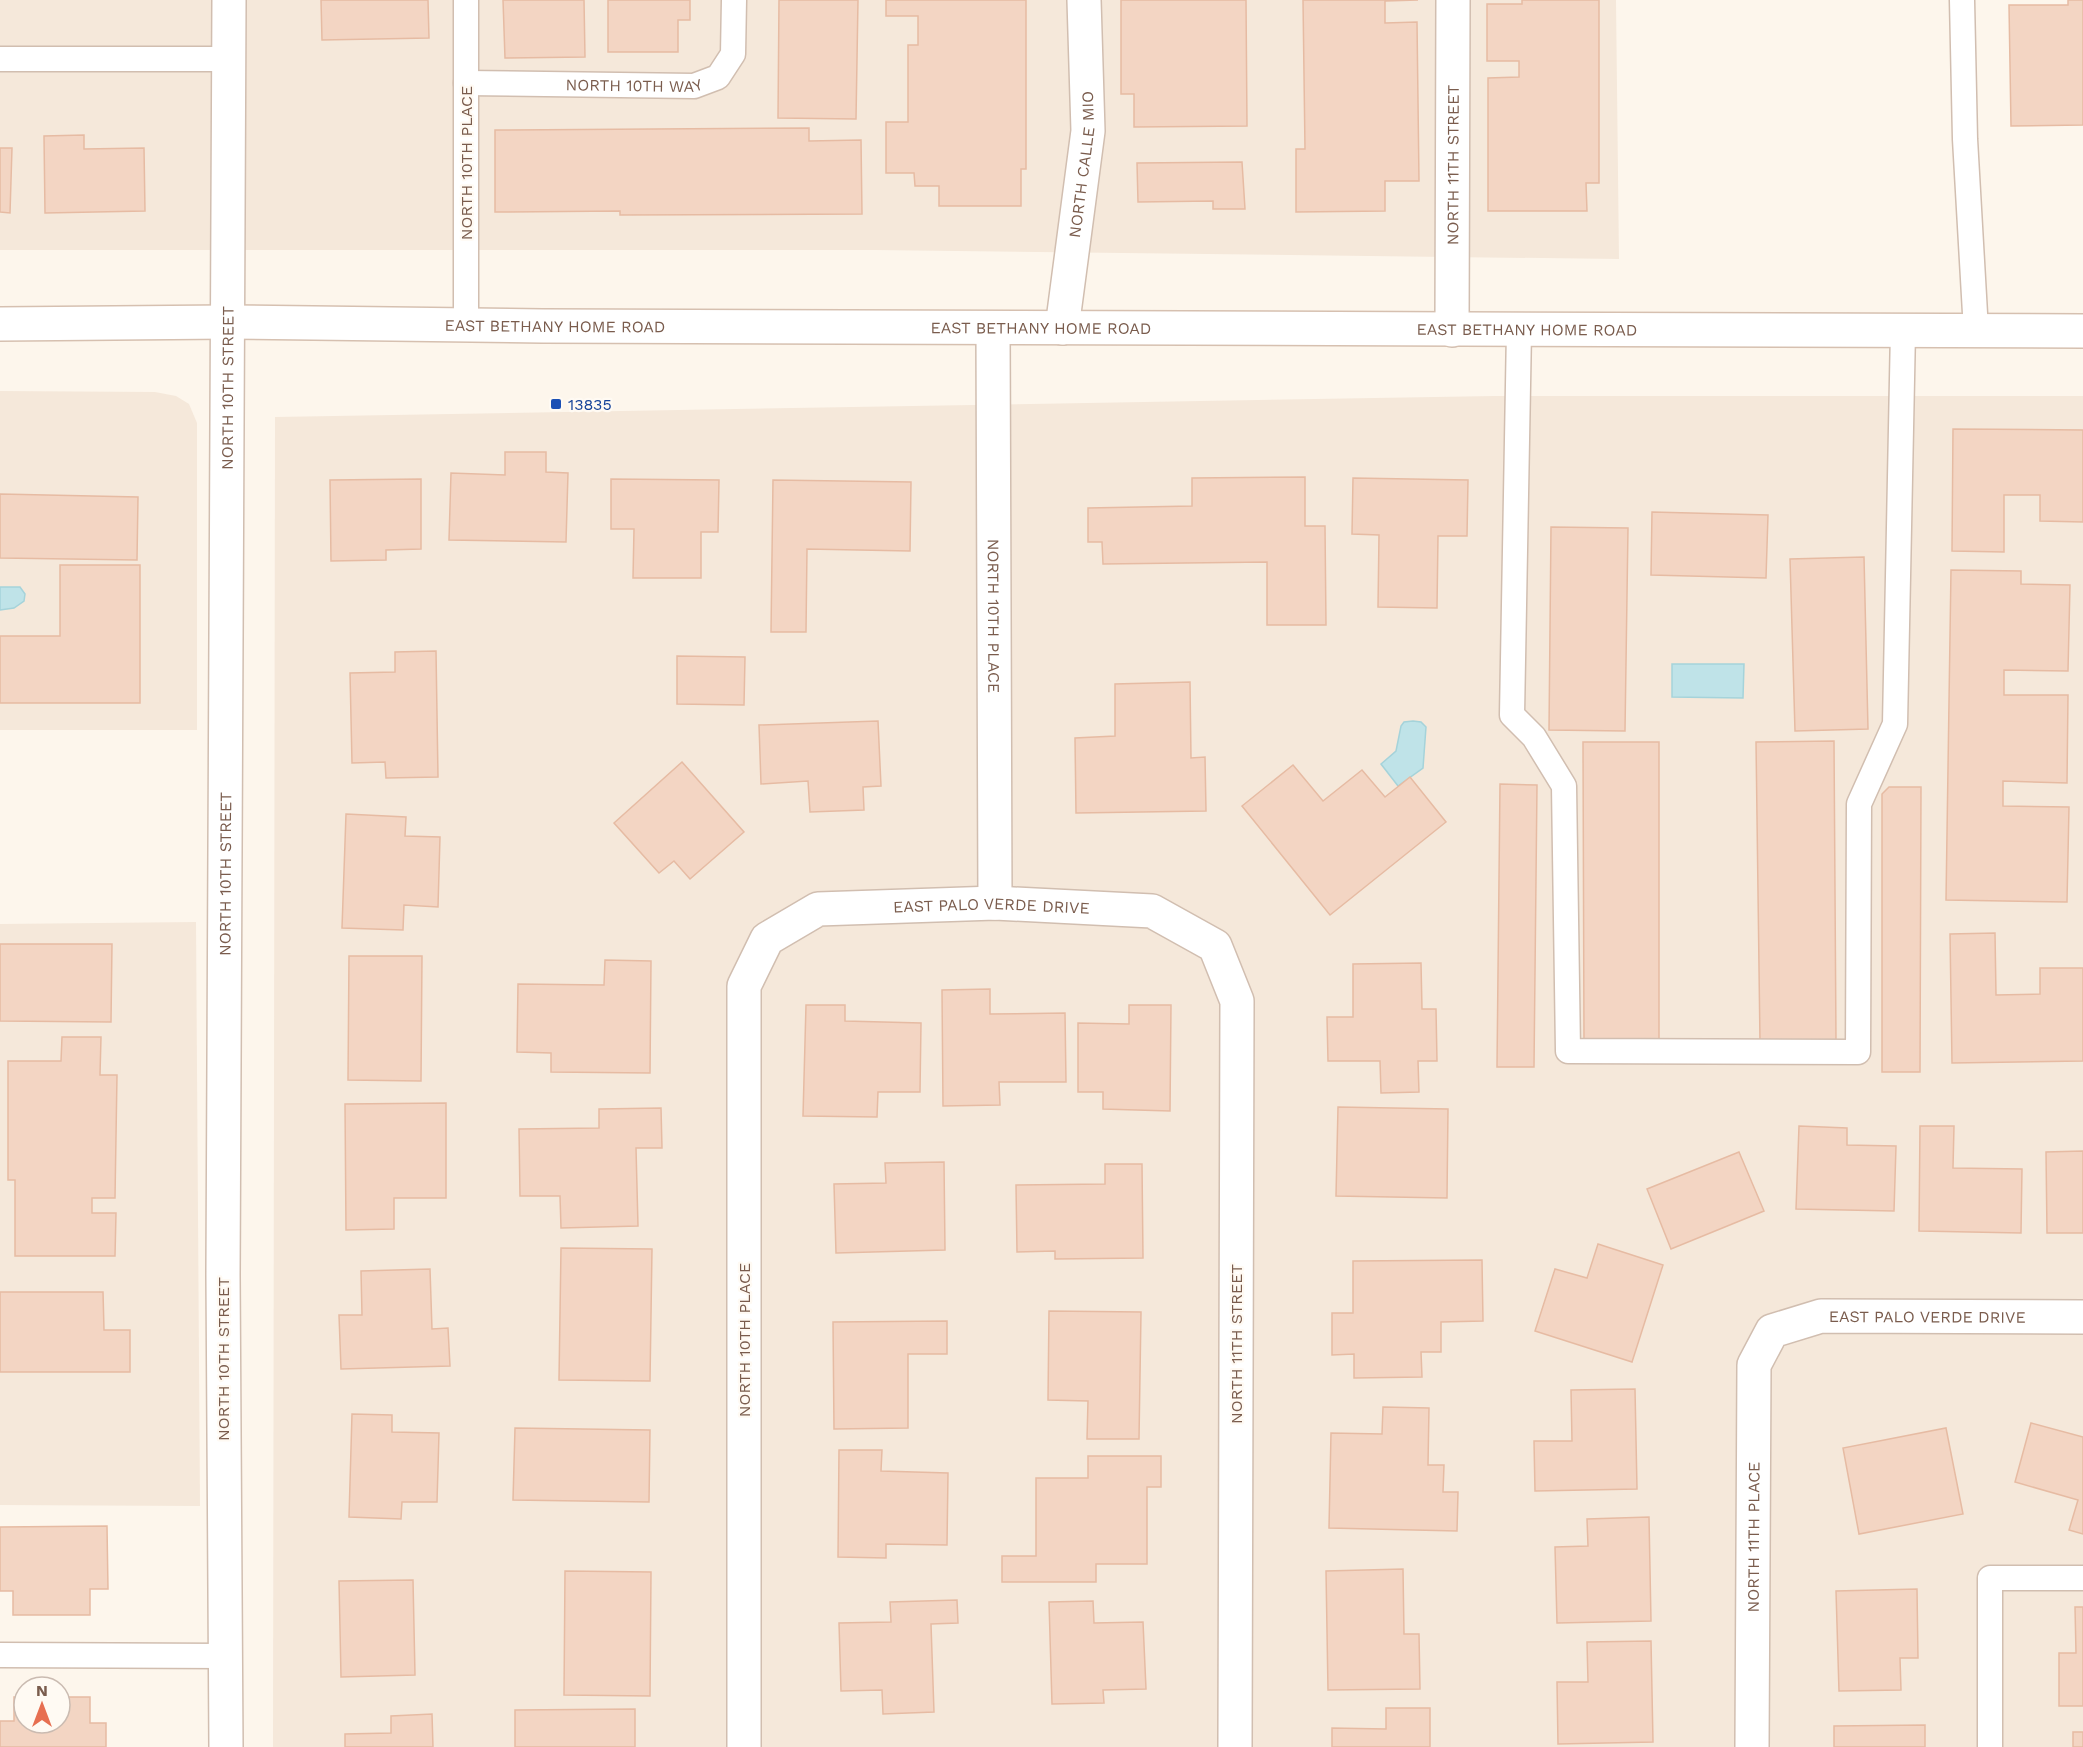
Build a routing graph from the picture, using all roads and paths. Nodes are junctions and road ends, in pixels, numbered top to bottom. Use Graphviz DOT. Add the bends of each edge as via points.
graph roads {
  1 [pos="229,0"];
  2 [pos="466,0"];
  3 [pos="734,0"];
  4 [pos="1084,0"];
  5 [pos="1453,0"];
  6 [pos="1962,0"];
  7 [pos="0,59"];
  8 [pos="229,59"];
  9 [pos="466,83"];
  10 [pos="228,322"];
  11 [pos="0,324"];
  12 [pos="466,326"];
  13 [pos="993,328"];
  14 [pos="1062,328"];
  15 [pos="1452,330"];
  16 [pos="1519,330"];
  17 [pos="1903,330"];
  18 [pos="1976,331"];
  19 [pos="2083,331"];
  20 [pos="995,903"];
  21 [pos="767,939"];
  22 [pos="1215,946"];
  23 [pos="2083,1317"];
  24 [pos="1772,1331"];
  25 [pos="2083,1578"];
  26 [pos="0,1655"];
  27 [pos="225,1656"];
  28 [pos="226,1747"];
  29 [pos="744,1747"];
  30 [pos="1235,1747"];
  31 [pos="1752,1747"];
  32 [pos="1990,1747"];
  1 -- 8 [label="street, NORTH 10TH STREET"];
  2 -- 9 [label="lane, NORTH 10TH PLACE"];
  3 -- 9 [label="lane, NORTH 10TH WAY" via="733,54 718,77 694,86"];
  4 -- 14 [label="street, NORTH CALLE MIO" via="1088,130"];
  5 -- 15 [label="street, NORTH 11TH STREET"];
  6 -- 18 [label="lane"];
  7 -- 8 [label="lane"];
  8 -- 10 [label="street, NORTH 10TH STREET"];
  9 -- 12 [label="lane, NORTH 10TH PLACE"];
  10 -- 11 [label="street, EAST BETHANY HOME ROAD"];
  10 -- 12 [label="street, EAST BETHANY HOME ROAD"];
  10 -- 27 [label="street, NORTH 10TH STREET"];
  12 -- 13 [label="street, EAST BETHANY HOME ROAD"];
  13 -- 14 [label="street, EAST BETHANY HOME ROAD"];
  13 -- 20 [label="street, NORTH 10TH PLACE"];
  14 -- 15 [label="street, EAST BETHANY HOME ROAD"];
  15 -- 16 [label="street, EAST BETHANY HOME ROAD"];
  16 -- 17 [label="street, EAST BETHANY HOME ROAD"];
  16 -- 17 [label="lane" via="1512,715 1534,737 1564,786 1568,1051 1811,1052 1858,1052 1859,804 1895,724"];
  17 -- 18 [label="street, EAST BETHANY HOME ROAD"];
  18 -- 19 [label="street, EAST BETHANY HOME ROAD"];
  20 -- 21 [label="street, EAST PALO VERDE DRIVE" via="818,909"];
  20 -- 22 [label="street, EAST PALO VERDE DRIVE" via="1152,911"];
  21 -- 29 [label="street, NORTH 10TH PLACE" via="744,986"];
  22 -- 30 [label="street, NORTH 11TH STREET" via="1237,1000"];
  23 -- 24 [label="street, EAST PALO VERDE DRIVE" via="1821,1316"];
  24 -- 31 [label="street, NORTH 11TH PLACE" via="1754,1365"];
  25 -- 32 [label="lane" via="1990,1578"];
  26 -- 27 [label="lane"];
  27 -- 28 [label="street, NORTH 10TH STREET"];
}
